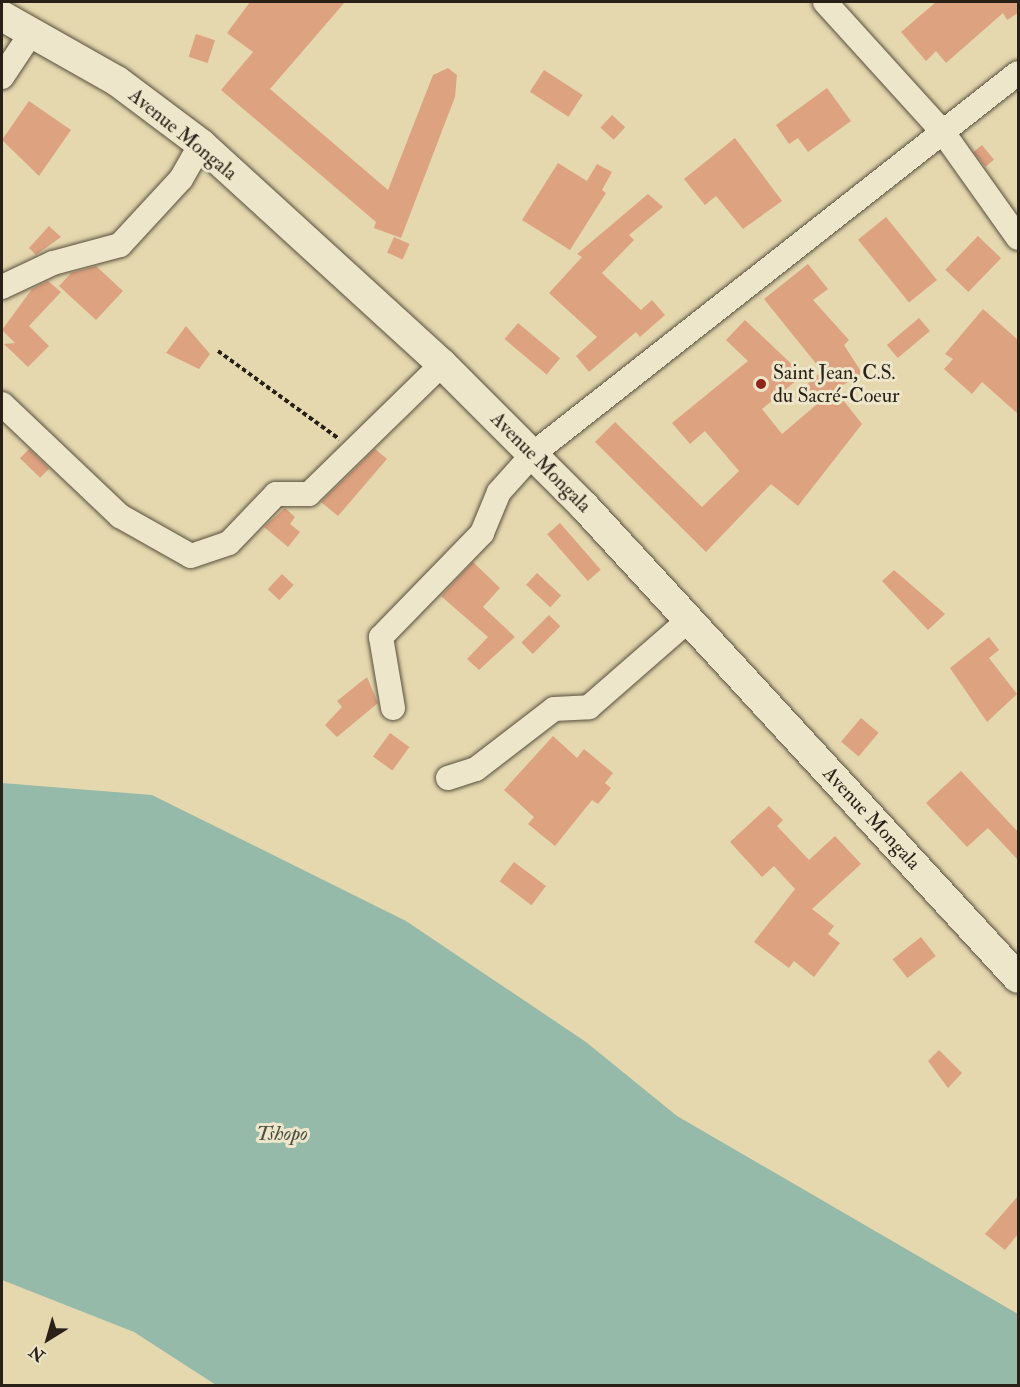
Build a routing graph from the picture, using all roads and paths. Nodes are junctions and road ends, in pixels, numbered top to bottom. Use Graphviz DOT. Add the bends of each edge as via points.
graph roads {
  1 [pos="825,2"];
  2 [pos="2,16"];
  3 [pos="30,35"];
  4 [pos="1018,73"];
  5 [pos="2,77"];
  6 [pos="942,131"];
  7 [pos="201,144"];
  8 [pos="1018,238"];
  9 [pos="2,287"];
  10 [pos="218,351"];
  11 [pos="442,364"];
  12 [pos="2,404"];
  13 [pos="351,448"];
  14 [pos="534,453"];
  15 [pos="690,619"];
  16 [pos="393,708"];
  17 [pos="448,778"];
  18 [pos="1018,978"];
  1 -- 6 [label="street"];
  2 -- 3 [label="street, Avenue Mongala"];
  3 -- 5 [label="street"];
  3 -- 7 [label="street, Avenue Mongala" via="117,81"];
  4 -- 6 [label="street"];
  6 -- 8 [label="street"];
  6 -- 14 [label="street"];
  7 -- 9 [label="street" via="182,180 120,245 52,263"];
  7 -- 11 [label="street, Avenue Mongala"];
  10 -- 13 [label="path"];
  11 -- 13 [label="street"];
  11 -- 14 [label="street, Avenue Mongala"];
  12 -- 13 [label="street" via="120,516 191,556 229,543 276,494 309,494"];
  14 -- 15 [label="street, Avenue Mongala"];
  14 -- 16 [label="street" via="499,492 482,532 381,637"];
  15 -- 17 [label="street" via="589,707 554,710 476,769"];
  15 -- 18 [label="street, Avenue Mongala"];
}
